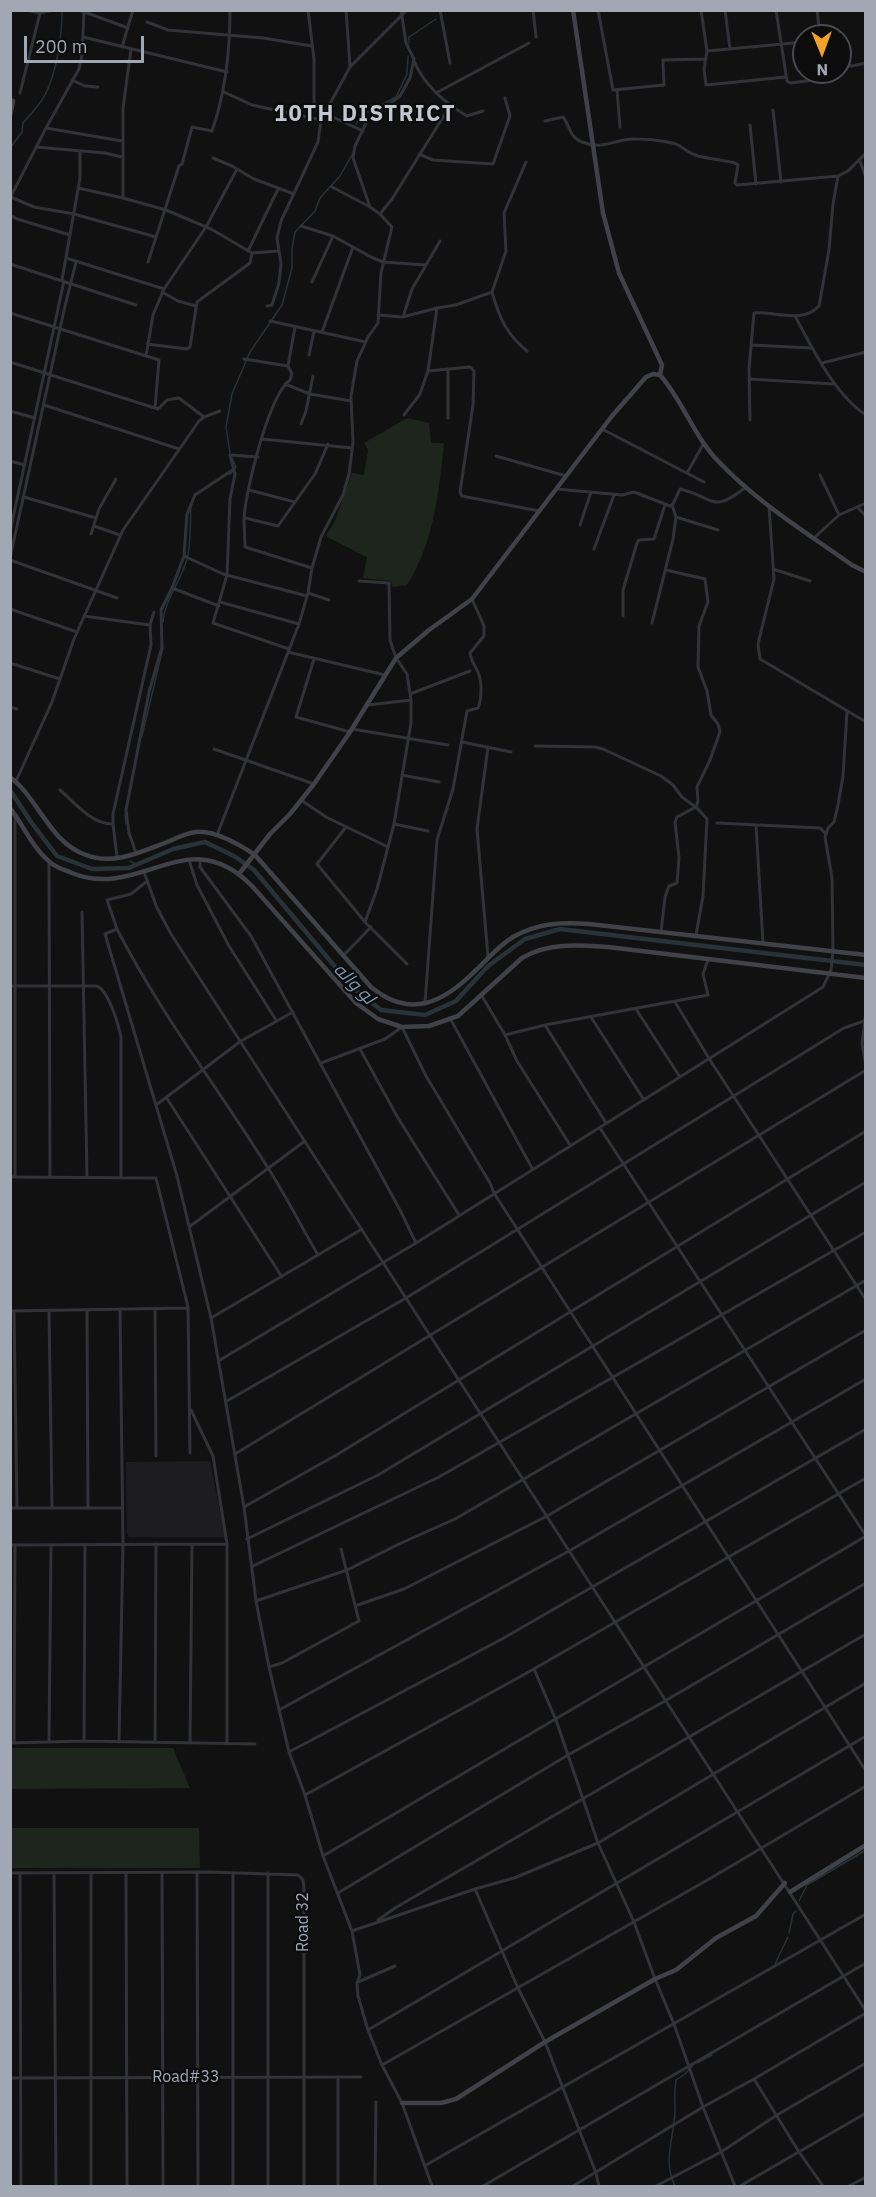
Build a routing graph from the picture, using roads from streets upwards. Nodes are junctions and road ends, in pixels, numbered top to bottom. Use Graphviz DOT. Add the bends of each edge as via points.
graph roads {
  1 [pos="25,10"];
  2 [pos="53,10"];
  3 [pos="133,10"];
  4 [pos="230,10"];
  5 [pos="308,10"];
  6 [pos="346,10"];
  7 [pos="406,10"];
  8 [pos="440,10"];
  9 [pos="533,10"];
  10 [pos="573,10"];
  11 [pos="598,10"];
  12 [pos="701,10"];
  13 [pos="725,10"];
  14 [pos="776,10"];
  15 [pos="82,11"];
  16 [pos="40,13"];
  17 [pos="402,13"];
  18 [pos="147,22"];
  19 [pos="128,28"];
  20 [pos="83,36"];
  21 [pos="230,36"];
  22 [pos="536,37"];
  23 [pos="529,43"];
  24 [pos="792,43"];
  25 [pos="781,44"];
  26 [pos="312,46"];
  27 [pos="122,47"];
  28 [pos="131,49"];
  29 [pos="730,49"];
  30 [pos="707,51"];
  31 [pos="414,59"];
  32 [pos="706,59"];
  33 [pos="450,63"];
  34 [pos="350,67"];
  35 [pos="227,72"];
  36 [pos="786,77"];
  37 [pos="74,81"];
  38 [pos="792,83"];
  39 [pos="98,87"];
  40 [pos="617,90"];
  41 [pos="224,92"];
  42 [pos="21,93"];
  43 [pos="436,93"];
  44 [pos="505,98"];
  45 [pos="10,100"];
  46 [pos="450,106"];
  47 [pos="773,110"];
  48 [pos="483,111"];
  49 [pos="324,113"];
  50 [pos="10,116"];
  51 [pos="321,120"];
  52 [pos="545,121"];
  53 [pos="750,125"];
  54 [pos="620,127"];
  55 [pos="46,128"];
  56 [pos="363,131"];
  57 [pos="122,141"];
  58 [pos="592,145"];
  59 [pos="36,147"];
  60 [pos="80,151"];
  61 [pos="866,153"];
  62 [pos="419,154"];
  63 [pos="122,157"];
  64 [pos="213,158"];
  65 [pos="860,160"];
  66 [pos="526,162"];
  67 [pos="237,169"];
  68 [pos="838,176"];
  69 [pos="866,178"];
  70 [pos="781,182"];
  71 [pos="756,184"];
  72 [pos="332,187"];
  73 [pos="78,188"];
  74 [pos="279,189"];
  75 [pos="294,194"];
  76 [pos="11,197"];
  77 [pos="123,198"];
  78 [pos="370,207"];
  79 [pos="166,210"];
  80 [pos="74,214"];
  81 [pos="380,214"];
  82 [pos="10,215"];
  83 [pos="301,226"];
  84 [pos="206,227"];
  85 [pos="70,235"];
  86 [pos="333,236"];
  87 [pos="157,237"];
  88 [pos="440,242"];
  89 [pos="353,247"];
  90 [pos="279,251"];
  91 [pos="250,252"];
  92 [pos="66,258"];
  93 [pos="76,262"];
  94 [pos="148,262"];
  95 [pos="383,262"];
  96 [pos="10,264"];
  97 [pos="426,265"];
  98 [pos="63,281"];
  99 [pos="312,282"];
  100 [pos="71,283"];
  101 [pos="163,291"];
  102 [pos="492,292"];
  103 [pos="136,305"];
  104 [pos="196,306"];
  105 [pos="267,306"];
  106 [pos="436,308"];
  107 [pos="10,313"];
  108 [pos="378,315"];
  109 [pos="795,316"];
  110 [pos="403,317"];
  111 [pos="270,321"];
  112 [pos="54,327"];
  113 [pos="295,327"];
  114 [pos="60,330"];
  115 [pos="314,331"];
  116 [pos="322,332"];
  117 [pos="366,342"];
  118 [pos="147,344"];
  119 [pos="751,345"];
  120 [pos="811,348"];
  121 [pos="526,351"];
  122 [pos="866,352"];
  123 [pos="309,355"];
  124 [pos="146,356"];
  125 [pos="244,359"];
  126 [pos="10,362"];
  127 [pos="822,363"];
  128 [pos="288,366"];
  129 [pos="448,369"];
  130 [pos="428,371"];
  131 [pos="44,373"];
  132 [pos="50,375"];
  133 [pos="660,375"];
  134 [pos="313,376"];
  135 [pos="749,379"];
  136 [pos="285,384"];
  137 [pos="834,384"];
  138 [pos="310,394"];
  139 [pos="351,401"];
  140 [pos="44,405"];
  141 [pos="155,408"];
  142 [pos="10,411"];
  143 [pos="220,411"];
  144 [pos="404,416"];
  145 [pos="866,416"];
  146 [pos="204,417"];
  147 [pos="35,418"];
  148 [pos="448,418"];
  149 [pos="750,420"];
  150 [pos="302,424"];
  151 [pos="602,429"];
  152 [pos="262,439"];
  153 [pos="704,442"];
  154 [pos="328,444"];
  155 [pos="352,448"];
  156 [pos="180,449"];
  157 [pos="496,456"];
  158 [pos="258,458"];
  159 [pos="10,461"];
  160 [pos="25,465"];
  161 [pos="234,469"];
  162 [pos="687,473"];
  163 [pos="820,475"];
  164 [pos="566,476"];
  165 [pos="116,479"];
  166 [pos="704,482"];
  167 [pos="746,488"];
  168 [pos="557,489"];
  169 [pos="249,490"];
  170 [pos="591,492"];
  171 [pos="615,494"];
  172 [pos="24,497"];
  173 [pos="295,502"];
  174 [pos="866,503"];
  175 [pos="665,505"];
  176 [pos="672,505"];
  177 [pos="10,506"];
  178 [pos="769,506"];
  179 [pos="16,507"];
  180 [pos="858,508"];
  181 [pos="540,511"];
  182 [pos="839,514"];
  183 [pos="676,516"];
  184 [pos="96,518"];
  185 [pos="244,518"];
  186 [pos="865,518"];
  187 [pos="580,525"];
  188 [pos="94,526"];
  189 [pos="718,530"];
  190 [pos="10,532"];
  191 [pos="91,534"];
  192 [pos="120,536"];
  193 [pos="814,538"];
  194 [pos="594,549"];
  195 [pos="184,556"];
  196 [pos="10,559"];
  197 [pos="312,568"];
  198 [pos="666,570"];
  199 [pos="773,570"];
  200 [pos="866,572"];
  201 [pos="226,575"];
  202 [pos="359,581"];
  203 [pos="810,581"];
  204 [pos="172,588"];
  205 [pos="96,590"];
  206 [pos="308,594"];
  207 [pos="117,598"];
  208 [pos="472,599"];
  209 [pos="329,600"];
  210 [pos="219,604"];
  211 [pos="10,609"];
  212 [pos="154,612"];
  213 [pos="84,616"];
  214 [pos="623,616"];
  215 [pos="652,623"];
  216 [pos="299,624"];
  217 [pos="150,625"];
  218 [pos="77,632"];
  219 [pos="288,650"];
  220 [pos="396,658"];
  221 [pos="314,659"];
  222 [pos="10,663"];
  223 [pos="470,671"];
  224 [pos="385,675"];
  225 [pos="60,679"];
  226 [pos="410,694"];
  227 [pos="411,700"];
  228 [pos="366,705"];
  229 [pos="10,707"];
  230 [pos="17,709"];
  231 [pos="847,712"];
  232 [pos="866,722"];
  233 [pos="351,730"];
  234 [pos="408,738"];
  235 [pos="462,741"];
  236 [pos="448,745"];
  237 [pos="488,747"];
  238 [pos="535,747"];
  239 [pos="214,749"];
  240 [pos="511,752"];
  241 [pos="246,760"];
  242 [pos="402,775"];
  243 [pos="10,777"];
  244 [pos="16,781"];
  245 [pos="439,782"];
  246 [pos="314,784"];
  247 [pos="60,790"];
  248 [pos="301,800"];
  249 [pos="696,807"];
  250 [pos="10,808"];
  251 [pos="15,815"];
  252 [pos="717,823"];
  253 [pos="112,824"];
  254 [pos="394,824"];
  255 [pos="756,825"];
  256 [pos="346,827"];
  257 [pos="428,831"];
  258 [pos="826,834"];
  259 [pos="216,836"];
  260 [pos="388,847"];
  261 [pos="136,854"];
  262 [pos="253,857"];
  263 [pos="189,858"];
  264 [pos="118,859"];
  265 [pos="200,859"];
  266 [pos="49,862"];
  267 [pos="144,872"];
  268 [pos="240,873"];
  269 [pos="146,882"];
  270 [pos="82,912"];
  271 [pos="365,922"];
  272 [pos="371,927"];
  273 [pos="117,929"];
  274 [pos="661,932"];
  275 [pos="696,936"];
  276 [pos="764,943"];
  277 [pos="833,954"];
  278 [pos="866,955"];
  279 [pos="343,956"];
  280 [pos="488,957"];
  281 [pos="708,958"];
  282 [pos="407,964"];
  283 [pos="831,972"];
  284 [pos="866,978"];
  285 [pos="13,986"];
  286 [pos="49,986"];
  287 [pos="84,986"];
  288 [pos="482,996"];
  289 [pos="675,1002"];
  290 [pos="424,1004"];
  291 [pos="636,1009"];
  292 [pos="866,1011"];
  293 [pos="293,1012"];
  294 [pos="591,1017"];
  295 [pos="276,1020"];
  296 [pos="451,1020"];
  297 [pos="864,1021"];
  298 [pos="545,1025"];
  299 [pos="402,1028"];
  300 [pos="505,1035"];
  301 [pos="241,1041"];
  302 [pos="360,1049"];
  303 [pos="710,1060"];
  304 [pos="321,1062"];
  305 [pos="866,1068"];
  306 [pos="203,1071"];
  307 [pos="680,1077"];
  308 [pos="733,1095"];
  309 [pos="166,1097"];
  310 [pos="644,1100"];
  311 [pos="156,1106"];
  312 [pos="607,1123"];
  313 [pos="600,1128"];
  314 [pos="866,1131"];
  315 [pos="758,1135"];
  316 [pos="305,1141"];
  317 [pos="570,1145"];
  318 [pos="624,1163"];
  319 [pos="269,1169"];
  320 [pos="532,1169"];
  321 [pos="13,1177"];
  322 [pos="50,1177"];
  323 [pos="87,1177"];
  324 [pos="121,1177"];
  325 [pos="787,1179"];
  326 [pos="866,1182"];
  327 [pos="494,1193"];
  328 [pos="231,1197"];
  329 [pos="650,1202"];
  330 [pos="459,1215"];
  331 [pos="811,1215"];
  332 [pos="189,1227"];
  333 [pos="362,1229"];
  334 [pos="516,1230"];
  335 [pos="866,1232"];
  336 [pos="416,1243"];
  337 [pos="678,1246"];
  338 [pos="834,1250"];
  339 [pos="318,1255"];
  340 [pos="383,1263"];
  341 [pos="541,1268"];
  342 [pos="282,1276"];
  343 [pos="866,1280"];
  344 [pos="701,1282"];
  345 [pos="856,1286"];
  346 [pos="406,1298"];
  347 [pos="866,1300"];
  348 [pos="188,1308"];
  349 [pos="120,1310"];
  350 [pos="155,1310"];
  351 [pos="12,1311"];
  352 [pos="49,1311"];
  353 [pos="87,1311"];
  354 [pos="569,1313"];
  355 [pos="722,1315"];
  356 [pos="211,1318"];
  357 [pos="866,1330"];
  358 [pos="431,1336"];
  359 [pos="591,1347"];
  360 [pos="745,1351"];
  361 [pos="219,1360"];
  362 [pos="611,1378"];
  363 [pos="866,1379"];
  364 [pos="459,1380"];
  365 [pos="768,1387"];
  366 [pos="226,1402"];
  367 [pos="190,1408"];
  368 [pos="481,1413"];
  369 [pos="635,1415"];
  370 [pos="792,1422"];
  371 [pos="866,1429"];
  372 [pos="500,1443"];
  373 [pos="658,1452"];
  374 [pos="190,1453"];
  375 [pos="235,1454"];
  376 [pos="156,1456"];
  377 [pos="815,1459"];
  378 [pos="866,1478"];
  379 [pos="523,1480"];
  380 [pos="681,1486"];
  381 [pos="838,1494"];
  382 [pos="244,1507"];
  383 [pos="10,1508"];
  384 [pos="17,1508"];
  385 [pos="52,1508"];
  386 [pos="88,1508"];
  387 [pos="122,1508"];
  388 [pos="547,1516"];
  389 [pos="705,1522"];
  390 [pos="247,1539"];
  391 [pos="85,1544"];
  392 [pos="123,1544"];
  393 [pos="156,1544"];
  394 [pos="192,1544"];
  395 [pos="227,1544"];
  396 [pos="13,1545"];
  397 [pos="51,1545"];
  398 [pos="341,1549"];
  399 [pos="569,1551"];
  400 [pos="728,1558"];
  401 [pos="252,1566"];
  402 [pos="347,1570"];
  403 [pos="866,1583"];
  404 [pos="591,1586"];
  405 [pos="256,1601"];
  406 [pos="756,1602"];
  407 [pos="355,1606"];
  408 [pos="615,1623"];
  409 [pos="866,1634"];
  410 [pos="777,1635"];
  411 [pos="269,1667"];
  412 [pos="644,1667"];
  413 [pos="534,1669"];
  414 [pos="801,1672"];
  415 [pos="866,1683"];
  416 [pos="665,1701"];
  417 [pos="825,1708"];
  418 [pos="278,1711"];
  419 [pos="556,1720"];
  420 [pos="866,1736"];
  421 [pos="689,1738"];
  422 [pos="84,1741"];
  423 [pos="49,1742"];
  424 [pos="119,1742"];
  425 [pos="155,1742"];
  426 [pos="12,1743"];
  427 [pos="190,1743"];
  428 [pos="227,1743"];
  429 [pos="255,1744"];
  430 [pos="849,1745"];
  431 [pos="289,1752"];
  432 [pos="568,1755"];
  433 [pos="866,1771"];
  434 [pos="713,1775"];
  435 [pos="866,1786"];
  436 [pos="306,1794"];
  437 [pos="584,1800"];
  438 [pos="737,1811"];
  439 [pos="598,1843"];
  440 [pos="866,1845"];
  441 [pos="760,1848"];
  442 [pos="323,1856"];
  443 [pos="10,1873"];
  444 [pos="20,1873"];
  445 [pos="54,1873"];
  446 [pos="91,1873"];
  447 [pos="126,1873"];
  448 [pos="162,1873"];
  449 [pos="197,1873"];
  450 [pos="233,1873"];
  451 [pos="268,1873"];
  452 [pos="615,1883"];
  453 [pos="784,1883"];
  454 [pos="475,1889"];
  455 [pos="790,1892"];
  456 [pos="338,1893"];
  457 [pos="866,1914"];
  458 [pos="375,1922"];
  459 [pos="634,1923"];
  460 [pos="352,1931"];
  461 [pos="820,1941"];
  462 [pos="501,1950"];
  463 [pos="866,1964"];
  464 [pos="395,1965"];
  465 [pos="843,1977"];
  466 [pos="655,1979"];
  467 [pos="357,1983"];
  468 [pos="518,1988"];
  469 [pos="866,2012"];
  470 [pos="674,2024"];
  471 [pos="368,2030"];
  472 [pos="545,2042"];
  473 [pos="866,2063"];
  474 [pos="382,2065"];
  475 [pos="688,2067"];
  476 [pos="91,2077"];
  477 [pos="127,2077"];
  478 [pos="163,2077"];
  479 [pos="197,2077"];
  480 [pos="233,2077"];
  481 [pos="268,2077"];
  482 [pos="304,2077"];
  483 [pos="338,2077"];
  484 [pos="361,2077"];
  485 [pos="10,2078"];
  486 [pos="21,2078"];
  487 [pos="56,2078"];
  488 [pos="754,2079"];
  489 [pos="562,2087"];
  490 [pos="376,2102"];
  491 [pos="402,2103"];
  492 [pos="703,2107"];
  493 [pos="866,2113"];
  494 [pos="777,2115"];
  495 [pos="579,2131"];
  496 [pos="721,2152"];
  497 [pos="799,2152"];
  498 [pos="426,2165"];
  499 [pos="596,2173"];
  500 [pos="866,2177"];
  501 [pos="21,2187"];
  502 [pos="56,2187"];
  503 [pos="92,2187"];
  504 [pos="127,2187"];
  505 [pos="163,2187"];
  506 [pos="198,2187"];
  507 [pos="233,2187"];
  508 [pos="268,2187"];
  509 [pos="304,2187"];
  510 [pos="338,2187"];
  511 [pos="375,2187"];
  512 [pos="432,2187"];
  513 [pos="483,2187"];
  514 [pos="573,2187"];
  515 [pos="599,2187"];
  516 [pos="656,2187"];
  517 [pos="735,2187"];
  518 [pos="740,2187"];
  519 [pos="823,2187"];
  520 [pos="849,2187"];
  1 -- 16 [label="street"];
  2 -- 16 [label="street"];
  3 -- 19 [label="street"];
  4 -- 21 [label="street"];
  5 -- 26 [label="street"];
  6 -- 34 [label="street"];
  7 -- 17 [label="street"];
  8 -- 33 [label="street"];
  9 -- 22 [label="street"];
  10 -- 58 [label="street"];
  11 -- 40 [label="street" via="612,88"];
  12 -- 30 [label="street"];
  13 -- 29 [label="street"];
  14 -- 25 [label="street"];
  15 -- 19 [label="street"];
  15 -- 20 [label="street"];
  16 -- 42 [label="street"];
  17 -- 31 [label="street" via="406,43"];
  17 -- 34 [label="street"];
  18 -- 21 [label="street" via="168,30"];
  19 -- 27 [label="street"];
  20 -- 27 [label="street"];
  20 -- 37 [label="street"];
  21 -- 26 [label="street"];
  21 -- 35 [label="street"];
  23 -- 43 [label="street"];
  24 -- 25 [label="street"];
  25 -- 29 [label="street"];
  25 -- 36 [label="street"];
  26 -- 51 [label="street" via="314,102"];
  27 -- 28 [label="street"];
  28 -- 35 [label="street"];
  28 -- 57 [label="street"];
  29 -- 30 [label="street"];
  30 -- 32 [label="street"];
  31 -- 43 [label="street" via="418,71"];
  31 -- 56 [label="street" via="400,96 368,119"];
  32 -- 36 [label="street" via="708,86"];
  32 -- 40 [label="street" via="663,60 664,85"];
  34 -- 49 [label="street"];
  35 -- 41 [label="street"];
  36 -- 38 [label="street"];
  37 -- 39 [label="street"];
  37 -- 55 [label="street"];
  40 -- 54 [label="street"];
  41 -- 51 [label="street" via="252,105"];
  41 -- 79 [label="street" via="212,131 192,127"];
  43 -- 46 [label="street"];
  44 -- 62 [label="street" via="510,116 493,164 433,160"];
  45 -- 50 [label="street"];
  46 -- 48 [label="street" via="467,116"];
  46 -- 62 [label="street"];
  47 -- 70 [label="street"];
  49 -- 51 [label="street"];
  49 -- 56 [label="street"];
  51 -- 75 [label="street" via="318,142"];
  52 -- 58 [label="street" via="563,117 576,140"];
  53 -- 71 [label="street"];
  55 -- 57 [label="street"];
  55 -- 59 [label="street"];
  56 -- 78 [label="street" via="353,158"];
  57 -- 63 [label="street"];
  58 -- 71 [label="street" via="634,138 677,144 686,152 737,163 735,184"];
  58 -- 133 [label="street" via="603,213 619,273 662,365"];
  59 -- 60 [label="street"];
  59 -- 76 [label="street"];
  60 -- 63 [label="street"];
  60 -- 73 [label="street"];
  61 -- 65 [label="street"];
  62 -- 81 [label="street"];
  63 -- 77 [label="street"];
  64 -- 67 [label="street"];
  65 -- 68 [label="street"];
  65 -- 69 [label="street"];
  66 -- 102 [label="street" via="504,213 506,251"];
  67 -- 74 [label="street"];
  67 -- 84 [label="street"];
  68 -- 70 [label="street"];
  68 -- 109 [label="street" via="819,306"];
  70 -- 71 [label="street"];
  72 -- 78 [label="street"];
  73 -- 77 [label="street"];
  73 -- 80 [label="street"];
  74 -- 75 [label="street"];
  74 -- 91 [label="street"];
  75 -- 90 [label="street" via="281,221"];
  76 -- 80 [label="street" via="34,207"];
  77 -- 79 [label="street"];
  78 -- 81 [label="street"];
  79 -- 84 [label="street"];
  79 -- 87 [label="street"];
  80 -- 85 [label="street"];
  80 -- 87 [label="street"];
  81 -- 95 [label="street" via="392,227"];
  82 -- 85 [label="street"];
  83 -- 86 [label="street"];
  84 -- 91 [label="street"];
  84 -- 101 [label="street"];
  85 -- 92 [label="street"];
  86 -- 89 [label="street"];
  86 -- 99 [label="street"];
  87 -- 94 [label="street"];
  88 -- 97 [label="street"];
  89 -- 95 [label="street"];
  89 -- 116 [label="street"];
  90 -- 91 [label="street"];
  90 -- 105 [label="street" via="279,283 272,305"];
  91 -- 104 [label="street" via="250,263"];
  92 -- 93 [label="street"];
  92 -- 98 [label="street"];
  93 -- 100 [label="street"];
  93 -- 101 [label="street"];
  95 -- 97 [label="street"];
  95 -- 108 [label="street"];
  96 -- 98 [label="street"];
  97 -- 110 [label="street" via="412,289"];
  98 -- 100 [label="street"];
  98 -- 112 [label="street"];
  100 -- 103 [label="street"];
  100 -- 114 [label="street"];
  101 -- 104 [label="street"];
  101 -- 118 [label="street"];
  102 -- 106 [label="street"];
  102 -- 121 [label="street" via="498,315"];
  104 -- 118 [label="street" via="190,347"];
  106 -- 110 [label="street"];
  106 -- 130 [label="street"];
  107 -- 112 [label="street"];
  108 -- 110 [label="street"];
  108 -- 117 [label="street" via="378,323"];
  109 -- 119 [label="street" via="754,313"];
  109 -- 120 [label="street"];
  111 -- 113 [label="street"];
  112 -- 114 [label="street"];
  112 -- 131 [label="street"];
  113 -- 115 [label="street"];
  113 -- 128 [label="street"];
  114 -- 124 [label="street"];
  114 -- 132 [label="street"];
  115 -- 116 [label="street"];
  115 -- 123 [label="street"];
  116 -- 117 [label="street"];
  117 -- 139 [label="street" via="357,361"];
  118 -- 124 [label="street"];
  119 -- 120 [label="street"];
  119 -- 135 [label="street"];
  120 -- 127 [label="street"];
  122 -- 127 [label="street"];
  124 -- 141 [label="street" via="159,360"];
  125 -- 128 [label="street"];
  126 -- 131 [label="street"];
  127 -- 137 [label="street"];
  128 -- 136 [label="street" via="292,374"];
  129 -- 130 [label="street"];
  129 -- 148 [label="street"];
  129 -- 181 [label="street" via="474,370 462,496"];
  130 -- 144 [label="street" via="420,394"];
  131 -- 132 [label="street"];
  131 -- 147 [label="street"];
  132 -- 140 [label="street"];
  132 -- 141 [label="street"];
  133 -- 151 [label="street" via="646,377"];
  133 -- 153 [label="street"];
  134 -- 138 [label="street"];
  135 -- 137 [label="street"];
  135 -- 149 [label="street"];
  136 -- 138 [label="street"];
  136 -- 152 [label="street"];
  137 -- 145 [label="street"];
  138 -- 139 [label="street"];
  138 -- 150 [label="street"];
  139 -- 155 [label="street"];
  140 -- 156 [label="street"];
  140 -- 172 [label="street"];
  141 -- 146 [label="street" via="179,398"];
  142 -- 147 [label="street"];
  143 -- 146 [label="street"];
  146 -- 156 [label="street"];
  147 -- 160 [label="street"];
  151 -- 162 [label="street"];
  151 -- 164 [label="street"];
  152 -- 154 [label="street"];
  152 -- 158 [label="street"];
  153 -- 162 [label="street"];
  153 -- 167 [label="street" via="717,461"];
  154 -- 155 [label="street"];
  154 -- 173 [label="street" via="315,474"];
  155 -- 197 [label="street" via="343,495 321,537"];
  156 -- 192 [label="street"];
  157 -- 164 [label="street"];
  158 -- 161 [label="street" via="230,455"];
  158 -- 169 [label="street"];
  159 -- 160 [label="street"];
  160 -- 179 [label="street"];
  161 -- 195 [label="street" via="195,495 187,514"];
  161 -- 201 [label="street"];
  162 -- 166 [label="street"];
  163 -- 182 [label="street"];
  164 -- 168 [label="street"];
  165 -- 184 [label="street"];
  167 -- 176 [label="street" via="719,503 680,489"];
  167 -- 178 [label="street"];
  168 -- 170 [label="street"];
  168 -- 181 [label="street"];
  169 -- 173 [label="street"];
  169 -- 185 [label="street"];
  170 -- 171 [label="street"];
  170 -- 187 [label="street"];
  171 -- 175 [label="street" via="634,492"];
  171 -- 194 [label="street"];
  172 -- 184 [label="street"];
  172 -- 196 [label="street"];
  173 -- 185 [label="street" via="278,526"];
  174 -- 180 [label="street"];
  175 -- 176 [label="street"];
  175 -- 214 [label="street" via="654,539 637,543 623,590"];
  176 -- 183 [label="street"];
  177 -- 179 [label="street"];
  178 -- 193 [label="street"];
  178 -- 199 [label="street"];
  179 -- 190 [label="street"];
  180 -- 182 [label="street"];
  180 -- 186 [label="street"];
  181 -- 208 [label="street"];
  182 -- 193 [label="street"];
  183 -- 189 [label="street"];
  183 -- 198 [label="street"];
  184 -- 188 [label="street"];
  185 -- 197 [label="street" via="245,546"];
  188 -- 191 [label="street"];
  188 -- 192 [label="street"];
  192 -- 205 [label="street"];
  193 -- 200 [label="street"];
  195 -- 201 [label="street"];
  195 -- 204 [label="street"];
  196 -- 205 [label="street"];
  197 -- 206 [label="street"];
  198 -- 215 [label="street"];
  198 -- 249 [label="street" via="705,579 707,588 708,602 699,626 698,667 711,715 720,732 697,787"];
  199 -- 203 [label="street"];
  199 -- 231 [label="street" via="758,644 760,659"];
  201 -- 206 [label="street"];
  201 -- 210 [label="street"];
  202 -- 220 [label="street" via="389,583 390,640"];
  204 -- 210 [label="street"];
  204 -- 261 [label="street" via="160,610 162,646 126,810"];
  205 -- 207 [label="street"];
  205 -- 213 [label="street"];
  206 -- 209 [label="street"];
  206 -- 216 [label="street"];
  208 -- 220 [label="street"];
  208 -- 235 [label="street" via="484,626 483,636 470,653 479,673 480,702 478,708 467,711"];
  210 -- 216 [label="street"];
  210 -- 219 [label="street" via="213,623"];
  211 -- 218 [label="street"];
  212 -- 217 [label="street"];
  213 -- 217 [label="street"];
  213 -- 218 [label="street"];
  216 -- 219 [label="street"];
  217 -- 253 [label="street" via="151,645"];
  218 -- 225 [label="street"];
  219 -- 221 [label="street"];
  219 -- 241 [label="street"];
  220 -- 224 [label="street"];
  220 -- 226 [label="street" via="407,674"];
  221 -- 224 [label="street"];
  221 -- 233 [label="street" via="296,717"];
  222 -- 225 [label="street"];
  223 -- 226 [label="street"];
  224 -- 228 [label="street"];
  225 -- 244 [label="street"];
  226 -- 227 [label="street"];
  227 -- 228 [label="street"];
  227 -- 234 [label="street"];
  228 -- 233 [label="street"];
  229 -- 230 [label="street"];
  231 -- 232 [label="street"];
  231 -- 258 [label="street" via="840,795 834,822"];
  233 -- 234 [label="street"];
  233 -- 246 [label="street"];
  234 -- 236 [label="street"];
  234 -- 242 [label="street"];
  235 -- 237 [label="street"];
  235 -- 290 [label="street" via="453,789 437,840"];
  237 -- 240 [label="street"];
  237 -- 280 [label="street" via="477,829"];
  238 -- 249 [label="street" via="603,749 661,776"];
  239 -- 241 [label="street"];
  241 -- 246 [label="street"];
  241 -- 259 [label="street"];
  242 -- 245 [label="street"];
  242 -- 254 [label="street"];
  243 -- 244 [label="street"];
  244 -- 264 [label="street" via="69,847 87,856"];
  246 -- 248 [label="street"];
  247 -- 253 [label="street" via="94,819"];
  248 -- 256 [label="street"];
  248 -- 262 [label="street"];
  249 -- 274 [label="street" via="675,822 679,872 677,883 669,886 665,897"];
  249 -- 275 [label="street" via="707,819 703,896"];
  250 -- 251 [label="street"];
  251 -- 266 [label="street"];
  251 -- 285 [label="street"];
  252 -- 255 [label="street"];
  253 -- 264 [label="street"];
  254 -- 257 [label="street"];
  254 -- 260 [label="street"];
  255 -- 258 [label="street" via="820,828"];
  255 -- 276 [label="street"];
  256 -- 260 [label="street"];
  256 -- 271 [label="street" via="317,864"];
  258 -- 277 [label="street" via="832,878"];
  259 -- 261 [label="street" via="197,832"];
  259 -- 262 [label="street" via="239,844"];
  260 -- 271 [label="street"];
  261 -- 264 [label="street"];
  262 -- 268 [label="street"];
  262 -- 279 [label="street"];
  263 -- 265 [label="street"];
  263 -- 267 [label="street"];
  263 -- 295 [label="street" via="197,885 229,946"];
  265 -- 268 [label="street" via="225,864"];
  265 -- 293 [label="street" via="200,867 251,936"];
  266 -- 267 [label="street" via="82,877 108,880"];
  266 -- 286 [label="street"];
  267 -- 269 [label="street"];
  268 -- 299 [label="street" via="356,1004 378,1019"];
  269 -- 273 [label="street" via="131,894 107,900"];
  269 -- 301 [label="street" via="171,934"];
  270 -- 287 [label="street"];
  271 -- 272 [label="street"];
  272 -- 279 [label="street"];
  272 -- 282 [label="street"];
  273 -- 306 [label="street"];
  273 -- 311 [label="street" via="105,934"];
  274 -- 275 [label="street"];
  274 -- 280 [label="street" via="558,922 511,938"];
  275 -- 276 [label="street"];
  276 -- 277 [label="street"];
  277 -- 278 [label="street"];
  277 -- 283 [label="street"];
  279 -- 290 [label="street" via="383,997 414,1006"];
  280 -- 290 [label="street" via="441,999"];
  281 -- 283 [label="street"];
  281 -- 288 [label="street" via="587,945 542,948 513,964"];
  281 -- 289 [label="street" via="703,974 708,995"];
  283 -- 284 [label="street"];
  283 -- 303 [label="street" via="823,987"];
  285 -- 286 [label="street"];
  285 -- 321 [label="street"];
  286 -- 287 [label="street"];
  286 -- 322 [label="street"];
  287 -- 323 [label="street"];
  287 -- 324 [label="street" via="100,986 104,991 121,1037"];
  288 -- 296 [label="street"];
  288 -- 300 [label="street"];
  289 -- 291 [label="street"];
  289 -- 303 [label="street"];
  291 -- 294 [label="street"];
  291 -- 307 [label="street"];
  292 -- 297 [label="street"];
  293 -- 295 [label="street"];
  293 -- 304 [label="street"];
  294 -- 298 [label="street"];
  294 -- 310 [label="street"];
  295 -- 301 [label="street"];
  296 -- 299 [label="street"];
  296 -- 320 [label="street"];
  297 -- 305 [label="street"];
  297 -- 308 [label="street" via="844,1028"];
  298 -- 300 [label="street"];
  298 -- 312 [label="street"];
  299 -- 302 [label="street"];
  299 -- 327 [label="street"];
  300 -- 317 [label="street"];
  301 -- 306 [label="street"];
  301 -- 316 [label="street"];
  302 -- 304 [label="street"];
  302 -- 330 [label="street"];
  303 -- 307 [label="street"];
  303 -- 308 [label="street"];
  304 -- 336 [label="street"];
  305 -- 315 [label="street"];
  306 -- 309 [label="street"];
  306 -- 319 [label="street"];
  307 -- 310 [label="street"];
  308 -- 315 [label="street"];
  308 -- 318 [label="street"];
  309 -- 311 [label="street"];
  309 -- 328 [label="street"];
  310 -- 312 [label="street"];
  311 -- 332 [label="street"];
  312 -- 313 [label="street"];
  313 -- 317 [label="street"];
  313 -- 318 [label="street"];
  314 -- 325 [label="street"];
  315 -- 325 [label="street"];
  315 -- 329 [label="street"];
  316 -- 319 [label="street"];
  316 -- 333 [label="street"];
  317 -- 320 [label="street"];
  318 -- 329 [label="street"];
  318 -- 334 [label="street"];
  319 -- 328 [label="street"];
  319 -- 339 [label="street"];
  320 -- 327 [label="street"];
  321 -- 322 [label="street"];
  322 -- 323 [label="street"];
  323 -- 324 [label="street"];
  324 -- 348 [label="street" via="158,1180"];
  325 -- 331 [label="street"];
  325 -- 337 [label="street"];
  326 -- 331 [label="street"];
  327 -- 330 [label="street"];
  327 -- 334 [label="street"];
  328 -- 332 [label="street"];
  328 -- 342 [label="street"];
  329 -- 337 [label="street"];
  329 -- 341 [label="street"];
  330 -- 336 [label="street"];
  331 -- 338 [label="street"];
  331 -- 344 [label="street"];
  332 -- 356 [label="street"];
  333 -- 339 [label="street"];
  333 -- 340 [label="street"];
  334 -- 341 [label="street"];
  334 -- 346 [label="street"];
  335 -- 338 [label="street"];
  336 -- 340 [label="street"];
  337 -- 344 [label="street"];
  337 -- 354 [label="street"];
  338 -- 345 [label="street"];
  338 -- 355 [label="street"];
  339 -- 342 [label="street"];
  340 -- 346 [label="street"];
  340 -- 361 [label="street"];
  341 -- 354 [label="street"];
  341 -- 358 [label="street"];
  342 -- 356 [label="street"];
  343 -- 345 [label="street"];
  344 -- 355 [label="street"];
  344 -- 359 [label="street"];
  345 -- 347 [label="street"];
  345 -- 360 [label="street"];
  346 -- 358 [label="street"];
  346 -- 366 [label="street"];
  348 -- 350 [label="street"];
  348 -- 367 [label="street"];
  349 -- 350 [label="street"];
  349 -- 353 [label="street"];
  349 -- 387 [label="street"];
  350 -- 376 [label="street"];
  351 -- 352 [label="street"];
  351 -- 384 [label="street"];
  352 -- 353 [label="street"];
  352 -- 385 [label="street"];
  353 -- 386 [label="street"];
  354 -- 359 [label="street"];
  354 -- 364 [label="street"];
  355 -- 360 [label="street"];
  355 -- 362 [label="street"];
  356 -- 361 [label="street"];
  357 -- 365 [label="street"];
  358 -- 364 [label="street"];
  358 -- 375 [label="street"];
  359 -- 362 [label="street"];
  359 -- 368 [label="street"];
  360 -- 365 [label="street"];
  360 -- 369 [label="street"];
  361 -- 366 [label="street"];
  362 -- 369 [label="street"];
  362 -- 372 [label="street"];
  363 -- 370 [label="street"];
  364 -- 368 [label="street"];
  364 -- 382 [label="street"];
  365 -- 370 [label="street"];
  365 -- 373 [label="street"];
  366 -- 375 [label="street"];
  367 -- 374 [label="street"];
  367 -- 395 [label="street" via="213,1456"];
  368 -- 372 [label="street"];
  368 -- 390 [label="street" via="378,1475"];
  369 -- 373 [label="street"];
  369 -- 379 [label="street"];
  370 -- 377 [label="street"];
  370 -- 380 [label="street"];
  371 -- 377 [label="street"];
  372 -- 379 [label="street"];
  372 -- 401 [label="street" via="439,1477"];
  373 -- 380 [label="street"];
  373 -- 388 [label="street"];
  375 -- 382 [label="street"];
  377 -- 381 [label="street"];
  377 -- 389 [label="street"];
  378 -- 381 [label="street"];
  379 -- 388 [label="street"];
  379 -- 402 [label="street" via="454,1520"];
  380 -- 389 [label="street"];
  380 -- 399 [label="street"];
  381 -- 400 [label="street"];
  381 -- 406 [label="street" via="866,1536"];
  382 -- 390 [label="street"];
  383 -- 384 [label="street"];
  384 -- 385 [label="street"];
  385 -- 386 [label="street"];
  386 -- 387 [label="street"];
  387 -- 392 [label="street"];
  388 -- 399 [label="street"];
  388 -- 407 [label="street" via="404,1589"];
  389 -- 400 [label="street"];
  389 -- 404 [label="street"];
  390 -- 401 [label="street"];
  391 -- 392 [label="street"];
  391 -- 397 [label="street"];
  391 -- 422 [label="street"];
  392 -- 393 [label="street"];
  392 -- 424 [label="street"];
  393 -- 394 [label="street"];
  393 -- 425 [label="street"];
  394 -- 395 [label="street"];
  394 -- 427 [label="street"];
  395 -- 428 [label="street"];
  396 -- 397 [label="street"];
  396 -- 426 [label="street"];
  397 -- 423 [label="street"];
  398 -- 402 [label="street"];
  399 -- 404 [label="street"];
  399 -- 418 [label="street"];
  400 -- 406 [label="street"];
  400 -- 408 [label="street"];
  401 -- 405 [label="street"];
  402 -- 405 [label="street"];
  402 -- 407 [label="street"];
  403 -- 410 [label="street"];
  404 -- 408 [label="street"];
  404 -- 431 [label="street" via="502,1639"];
  405 -- 411 [label="street"];
  406 -- 410 [label="street"];
  406 -- 412 [label="street"];
  407 -- 411 [label="street" via="359,1621"];
  408 -- 412 [label="street"];
  408 -- 413 [label="street"];
  409 -- 414 [label="street"];
  410 -- 414 [label="street"];
  410 -- 416 [label="street"];
  411 -- 418 [label="street"];
  412 -- 416 [label="street"];
  412 -- 419 [label="street"];
  413 -- 419 [label="street"];
  413 -- 436 [label="street"];
  414 -- 417 [label="street"];
  414 -- 421 [label="street"];
  415 -- 417 [label="street"];
  416 -- 421 [label="street"];
  416 -- 432 [label="street"];
  417 -- 430 [label="street"];
  417 -- 434 [label="street"];
  418 -- 431 [label="street"];
  419 -- 432 [label="street"];
  419 -- 442 [label="street"];
  420 -- 430 [label="street"];
  421 -- 434 [label="street"];
  421 -- 437 [label="street"];
  422 -- 423 [label="street"];
  422 -- 424 [label="street"];
  423 -- 426 [label="street"];
  424 -- 425 [label="street"];
  425 -- 427 [label="street"];
  427 -- 428 [label="street"];
  428 -- 429 [label="street"];
  430 -- 433 [label="street"];
  430 -- 438 [label="street"];
  431 -- 436 [label="street"];
  432 -- 437 [label="street"];
  432 -- 456 [label="street"];
  434 -- 438 [label="street"];
  434 -- 439 [label="street"];
  435 -- 441 [label="street"];
  436 -- 442 [label="street"];
  437 -- 439 [label="street"];
  437 -- 458 [label="street"];
  438 -- 441 [label="street"];
  438 -- 452 [label="street"];
  439 -- 452 [label="street"];
  439 -- 454 [label="street" via="560,1861"];
  440 -- 455 [label="street"];
  441 -- 453 [label="street"];
  441 -- 459 [label="street"];
  442 -- 456 [label="street"];
  443 -- 444 [label="street, Road 32"];
  444 -- 445 [label="street, Road 32"];
  444 -- 486 [label="street"];
  445 -- 446 [label="street, Road 32"];
  445 -- 487 [label="street"];
  446 -- 447 [label="street, Road 32"];
  446 -- 476 [label="street"];
  447 -- 448 [label="street, Road 32"];
  447 -- 477 [label="street"];
  448 -- 449 [label="street, Road 32"];
  448 -- 478 [label="street"];
  449 -- 450 [label="street, Road 32"];
  449 -- 479 [label="street"];
  450 -- 451 [label="street, Road 32"];
  450 -- 480 [label="street"];
  451 -- 481 [label="street"];
  451 -- 482 [label="street, Road 32" via="290,1873 303,1880"];
  452 -- 459 [label="street"];
  452 -- 462 [label="street"];
  453 -- 455 [label="street"];
  453 -- 466 [label="street" via="756,1916 716,1938 676,1970"];
  454 -- 458 [label="street"];
  454 -- 462 [label="street"];
  455 -- 461 [label="street"];
  456 -- 460 [label="street"];
  457 -- 461 [label="street"];
  458 -- 460 [label="street"];
  459 -- 466 [label="street"];
  459 -- 468 [label="street"];
  460 -- 467 [label="street" via="360,1975"];
  461 -- 465 [label="street"];
  461 -- 470 [label="street"];
  462 -- 468 [label="street"];
  462 -- 471 [label="street"];
  463 -- 465 [label="street"];
  464 -- 467 [label="street"];
  465 -- 469 [label="street"];
  465 -- 475 [label="street"];
  466 -- 470 [label="street"];
  466 -- 472 [label="street"];
  467 -- 471 [label="street"];
  468 -- 472 [label="street"];
  468 -- 474 [label="street"];
  469 -- 488 [label="street"];
  470 -- 475 [label="street"];
  470 -- 489 [label="street"];
  471 -- 474 [label="street"];
  472 -- 489 [label="street"];
  472 -- 491 [label="street" via="449,2102"];
  473 -- 494 [label="street"];
  474 -- 491 [label="street"];
  475 -- 492 [label="street"];
  475 -- 495 [label="street"];
  476 -- 477 [label="street, Road#33"];
  476 -- 487 [label="street, Road#33"];
  476 -- 503 [label="street"];
  477 -- 478 [label="street, Road#33"];
  477 -- 504 [label="street"];
  478 -- 479 [label="street, Road#33"];
  478 -- 505 [label="street"];
  479 -- 480 [label="street, Road#33"];
  479 -- 506 [label="street"];
  480 -- 481 [label="street, Road#33"];
  480 -- 507 [label="street"];
  481 -- 482 [label="street, Road#33"];
  481 -- 508 [label="street"];
  482 -- 483 [label="street, Road#33"];
  482 -- 509 [label="street, Road 32"];
  483 -- 484 [label="street, Road#33"];
  483 -- 510 [label="street"];
  485 -- 486 [label="street, Road#33"];
  486 -- 487 [label="street, Road#33"];
  486 -- 501 [label="street"];
  487 -- 502 [label="street"];
  488 -- 492 [label="street"];
  488 -- 494 [label="street"];
  489 -- 495 [label="street"];
  489 -- 498 [label="street"];
  490 -- 511 [label="street"];
  491 -- 498 [label="street"];
  492 -- 496 [label="street"];
  492 -- 499 [label="street"];
  493 -- 497 [label="street"];
  494 -- 496 [label="street"];
  494 -- 497 [label="street"];
  495 -- 499 [label="street"];
  495 -- 513 [label="street"];
  496 -- 516 [label="street"];
  496 -- 517 [label="street"];
  497 -- 518 [label="street"];
  497 -- 519 [label="street"];
  498 -- 512 [label="street"];
  499 -- 514 [label="street"];
  499 -- 515 [label="street"];
  500 -- 520 [label="street"];
}
